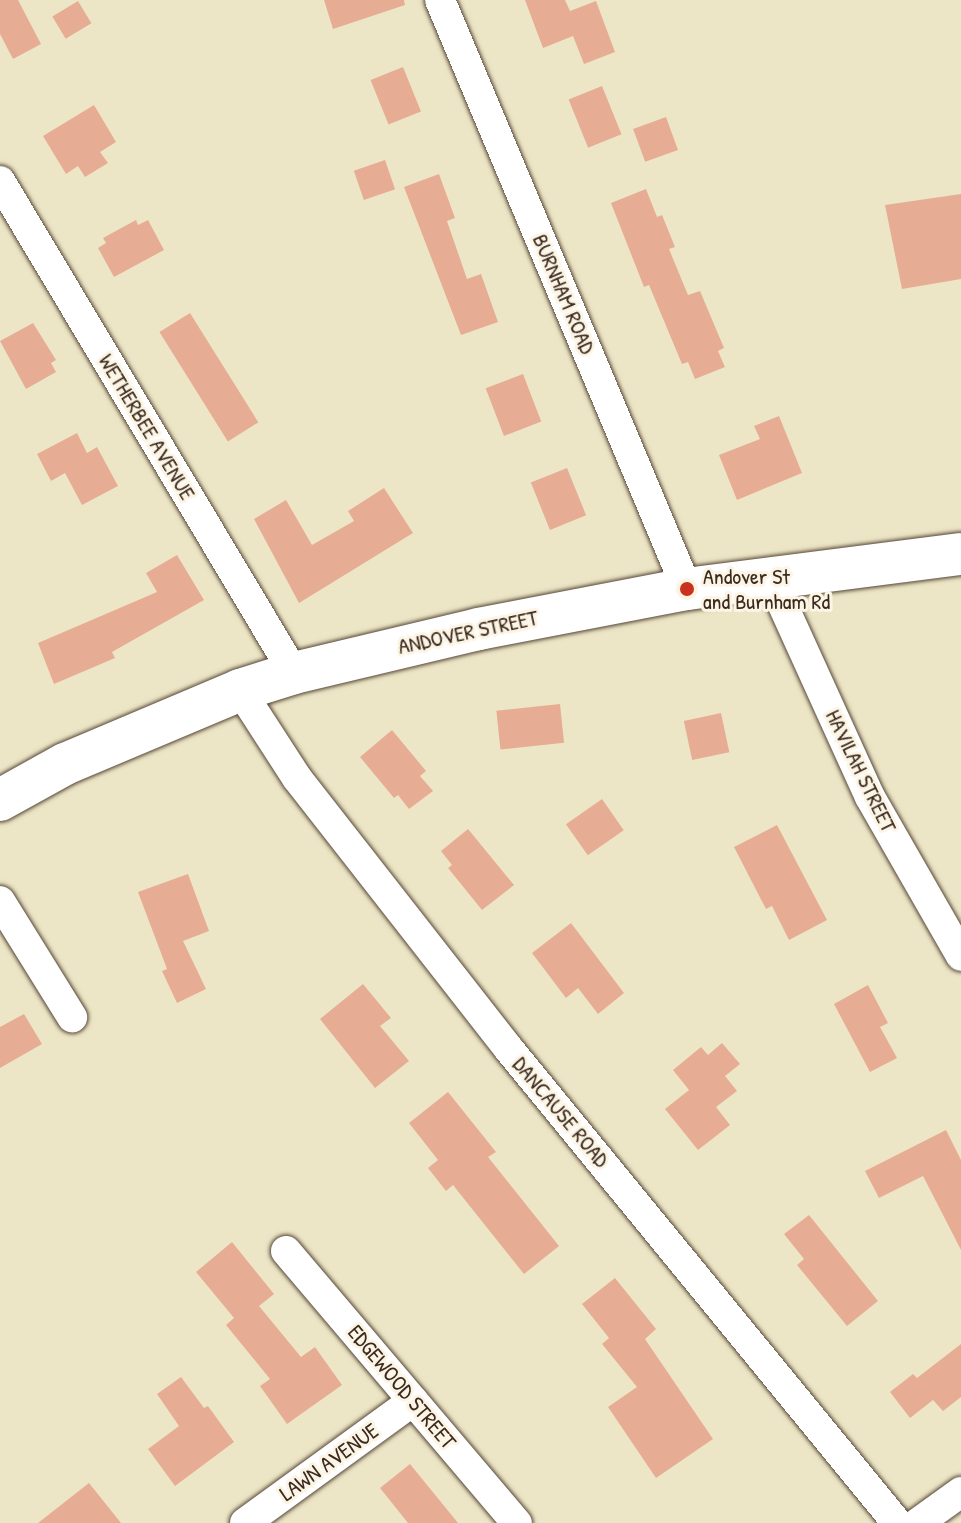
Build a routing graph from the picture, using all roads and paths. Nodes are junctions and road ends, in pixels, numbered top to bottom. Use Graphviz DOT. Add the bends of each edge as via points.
graph roads {
  1 [pos="440,0"];
  2 [pos="0,181"];
  3 [pos="961,554"];
  4 [pos="771,579"];
  5 [pos="687,589"];
  6 [pos="294,673"];
  7 [pos="240,690"];
  8 [pos="0,800"];
  9 [pos="0,901"];
  10 [pos="961,956"];
  11 [pos="72,1017"];
  12 [pos="286,1251"];
  13 [pos="413,1401"];
  14 [pos="961,1492"];
  15 [pos="245,1523"];
  16 [pos="517,1523"];
  17 [pos="897,1523"];
  18 [pos="918,1523"];
  1 -- 5 [label="street, BURNHAM ROAD"];
  2 -- 6 [label="street, WETHERBEE AVENUE"];
  3 -- 4 [label="main road, ANDOVER STREET"];
  4 -- 5 [label="main road, ANDOVER STREET"];
  4 -- 10 [label="street, HAVILAH STREET" via="870,797"];
  5 -- 6 [label="main road, ANDOVER STREET" via="479,629"];
  6 -- 7 [label="main road, ANDOVER STREET"];
  7 -- 8 [label="main road, ANDOVER STREET" via="65,764"];
  7 -- 17 [label="street, DANCAUSE ROAD" via="297,778 508,1048"];
  9 -- 11 [label="street"];
  12 -- 13 [label="street, EDGEWOOD STREET"];
  13 -- 15 [label="street, LAWN AVENUE"];
  13 -- 16 [label="street, EDGEWOOD STREET"];
  14 -- 18 [label="street"];
}
